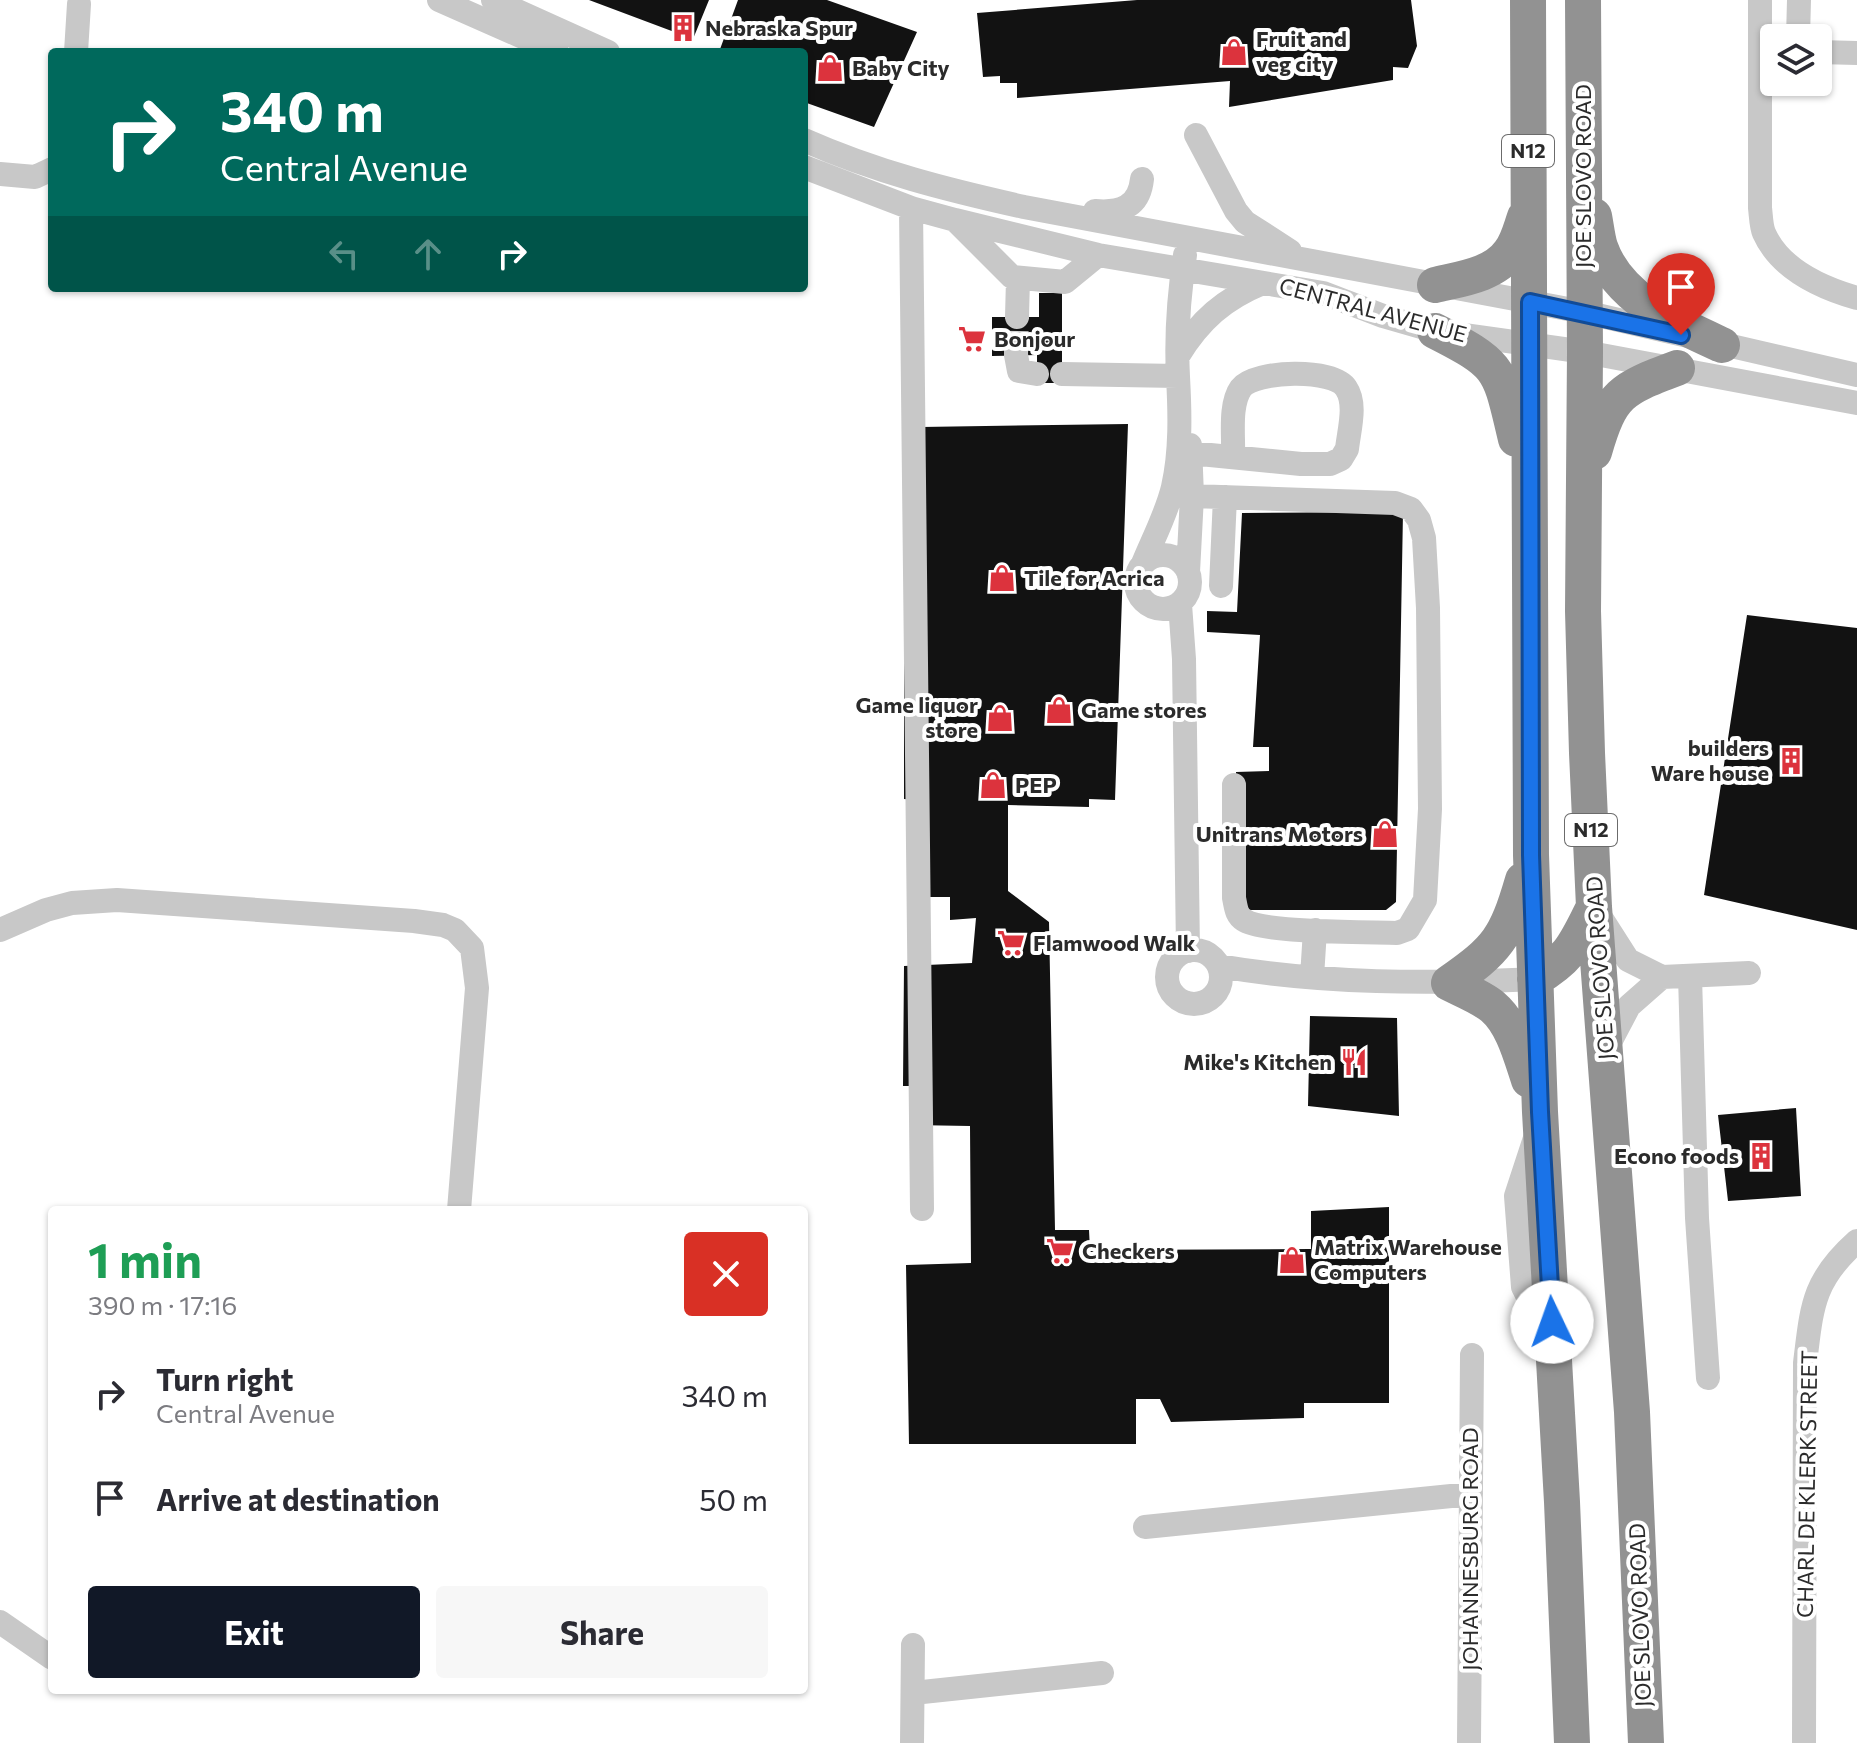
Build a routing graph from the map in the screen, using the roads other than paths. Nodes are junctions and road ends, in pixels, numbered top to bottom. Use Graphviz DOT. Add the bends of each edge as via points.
graph roads {
  1 [pos="439,0"];
  2 [pos="493,0"];
  3 [pos="1528,0"];
  4 [pos="1583,0"];
  5 [pos="1760,0"];
  6 [pos="1799,0"];
  7 [pos="79,4"];
  8 [pos="1763,24"];
  9 [pos="1798,24"];
  10 [pos="76,48"];
  11 [pos="548,48"];
  12 [pos="599,48"];
  13 [pos="1854,50"];
  14 [pos="1832,51"];
  15 [pos="1765,96"];
  16 [pos="1196,135"];
  17 [pos="808,142"];
  18 [pos="1582,164"];
  19 [pos="808,169"];
  20 [pos="48,171"];
  21 [pos="0,174"];
  22 [pos="1142,179"];
  23 [pos="1528,206"];
  24 [pos="1024,207"];
  25 [pos="911,208"];
  26 [pos="955,220"];
  27 [pos="1188,237"];
  28 [pos="1098,255"];
  29 [pos="1303,259"];
  30 [pos="1183,270"];
  31 [pos="1018,279"];
  32 [pos="1266,282"];
  33 [pos="1435,285"];
  34 [pos="1857,298"];
  35 [pos="1530,302"];
  36 [pos="1584,312"];
  37 [pos="1017,317"];
  38 [pos="1435,331"];
  39 [pos="1529,345"];
  40 [pos="1722,345"];
  41 [pos="1585,352"];
  42 [pos="1016,355"];
  43 [pos="1178,366"];
  44 [pos="1677,368"];
  45 [pos="1857,375"];
  46 [pos="1794,391"];
  47 [pos="1857,403"];
  48 [pos="1857,411"];
  49 [pos="1181,412"];
  50 [pos="1190,453"];
  51 [pos="1233,456"];
  52 [pos="1585,484"];
  53 [pos="1192,496"];
  54 [pos="1225,497"];
  55 [pos="1531,499"];
  56 [pos="1142,566"];
  57 [pos="1188,572"];
  58 [pos="1221,586"];
  59 [pos="1173,607"];
  60 [pos="1234,785"];
  61 [pos="1531,855"];
  62 [pos="1594,907"];
  63 [pos="0,930"];
  64 [pos="1315,930"];
  65 [pos="1749,973"];
  66 [pos="1690,976"];
  67 [pos="1312,977"];
  68 [pos="1662,977"];
  69 [pos="1535,979"];
  70 [pos="1449,983"];
  71 [pos="1606,1052"];
  72 [pos="1540,1117"];
  73 [pos="459,1206"];
  74 [pos="922,1209"];
  75 [pos="1857,1241"];
  76 [pos="1472,1355"];
  77 [pos="1708,1378"];
  78 [pos="1471,1494"];
  79 [pos="1145,1527"];
  80 [pos="0,1622"];
  81 [pos="913,1645"];
  82 [pos="48,1655"];
  83 [pos="1102,1673"];
  84 [pos="913,1693"];
  85 [pos="912,1743"];
  86 [pos="1469,1743"];
  87 [pos="1572,1743"];
  88 [pos="1646,1743"];
  89 [pos="1804,1743"];
  1 -- 11 [label="street"];
  2 -- 12 [label="street"];
  3 -- 23 [label="highway, N12"];
  4 -- 18 [label="highway, JOE SLOVO ROAD / N12"];
  5 -- 8 [label="street"];
  6 -- 9 [label="street"];
  7 -- 10 [label="street"];
  13 -- 14 [label="street"];
  15 -- 34 [label="street" via="1760,208 1764,232 1790,265 1809,279"];
  16 -- 29 [label="street" via="1229,202 1245,222"];
  17 -- 24 [label="street, CENTRAL AVENUE" via="888,174"];
  18 -- 36 [label="highway, JOE SLOVO ROAD / N12"];
  18 -- 40 [label="highway" via="1600,248 1625,287 1670,321"];
  19 -- 25 [label="street, CENTRAL AVENUE"];
  20 -- 21 [label="street" via="35,177"];
  22 -- 24 [label="street" via="1137,197 1115,213"];
  23 -- 33 [label="highway" via="1505,258 1473,276"];
  23 -- 35 [label="highway, N12"];
  24 -- 27 [label="street, CENTRAL AVENUE"];
  25 -- 26 [label="street, CENTRAL AVENUE"];
  25 -- 74 [label="street"];
  26 -- 28 [label="street, CENTRAL AVENUE"];
  26 -- 31 [label="street"];
  27 -- 29 [label="street, CENTRAL AVENUE"];
  27 -- 30 [label="street"];
  28 -- 30 [label="street, CENTRAL AVENUE"];
  28 -- 31 [label="street" via="1065,282"];
  29 -- 33 [label="street, CENTRAL AVENUE"];
  30 -- 32 [label="street, CENTRAL AVENUE"];
  30 -- 43 [label="street"];
  31 -- 37 [label="street"];
  32 -- 38 [label="street, CENTRAL AVENUE" via="1323,293"];
  32 -- 43 [label="street" via="1212,312 1191,335"];
  33 -- 35 [label="street, CENTRAL AVENUE"];
  35 -- 36 [label="street, CENTRAL AVENUE"];
  35 -- 39 [label="highway, N12"];
  36 -- 40 [label="street, CENTRAL AVENUE"];
  36 -- 41 [label="highway, JOE SLOVO ROAD / N12"];
  38 -- 39 [label="street, CENTRAL AVENUE"];
  38 -- 55 [label="highway" via="1471,349 1497,371"];
  39 -- 41 [label="street, CENTRAL AVENUE"];
  39 -- 55 [label="highway, N12"];
  40 -- 45 [label="street, CENTRAL AVENUE"];
  41 -- 44 [label="street, CENTRAL AVENUE"];
  41 -- 52 [label="highway, JOE SLOVO ROAD / N12"];
  42 -- 43 [label="street" via="1019,371 1050,374"];
  43 -- 49 [label="street"];
  44 -- 46 [label="street, CENTRAL AVENUE"];
  44 -- 52 [label="highway" via="1620,395 1604,417"];
  46 -- 47 [label="street, CENTRAL AVENUE"];
  46 -- 48 [label="street"];
  49 -- 50 [label="street" via="1188,424"];
  49 -- 56 [label="street" via="1173,489"];
  50 -- 51 [label="street"];
  50 -- 53 [label="street"];
  51 -- 51 [label="street" via="1238,394 1255,378 1333,377 1348,390 1352,402 1347,449 1335,463"];
  52 -- 62 [label="highway, JOE SLOVO ROAD / N12" via="1583,611"];
  53 -- 54 [label="street"];
  53 -- 57 [label="street"];
  54 -- 58 [label="street"];
  54 -- 64 [label="street" via="1395,503 1411,509 1424,538 1430,809 1425,900 1408,929 1397,933"];
  55 -- 61 [label="highway, N12"];
  56 -- 57 [label="street" via="1166,555"];
  56 -- 59 [label="street" via="1138,592 1149,605"];
  57 -- 59 [label="street" via="1190,589"];
  59 -- 67 [label="street" via="1184,659 1189,903 1209,963"];
  60 -- 64 [label="street" via="1237,913 1249,923"];
  61 -- 69 [label="highway, N12"];
  61 -- 70 [label="highway" via="1502,937"];
  62 -- 68 [label="street" via="1628,960"];
  62 -- 69 [label="highway" via="1568,956"];
  62 -- 71 [label="highway, JOE SLOVO ROAD / N12"];
  63 -- 73 [label="street" via="72,903 117,900 414,921 455,930 472,948 477,988"];
  64 -- 67 [label="street"];
  65 -- 66 [label="street"];
  66 -- 68 [label="street"];
  66 -- 77 [label="street"];
  67 -- 70 [label="street"];
  68 -- 71 [label="street" via="1629,1006"];
  69 -- 70 [label="street"];
  69 -- 72 [label="highway, N12"];
  70 -- 72 [label="highway" via="1499,1012 1517,1045"];
  71 -- 88 [label="highway, JOE SLOVO ROAD / N12" via="1632,1412"];
  72 -- 87 [label="highway, N12"];
  75 -- 89 [label="street, CHARL DE KLERK STREET" via="1818,1289 1805,1363"];
  76 -- 78 [label="street, JOHANNESBURG ROAD"];
  78 -- 79 [label="street"];
  78 -- 86 [label="street, JOHANNESBURG ROAD"];
  80 -- 82 [label="street"];
  81 -- 84 [label="street"];
  83 -- 84 [label="street"];
  84 -- 85 [label="street"];
}
